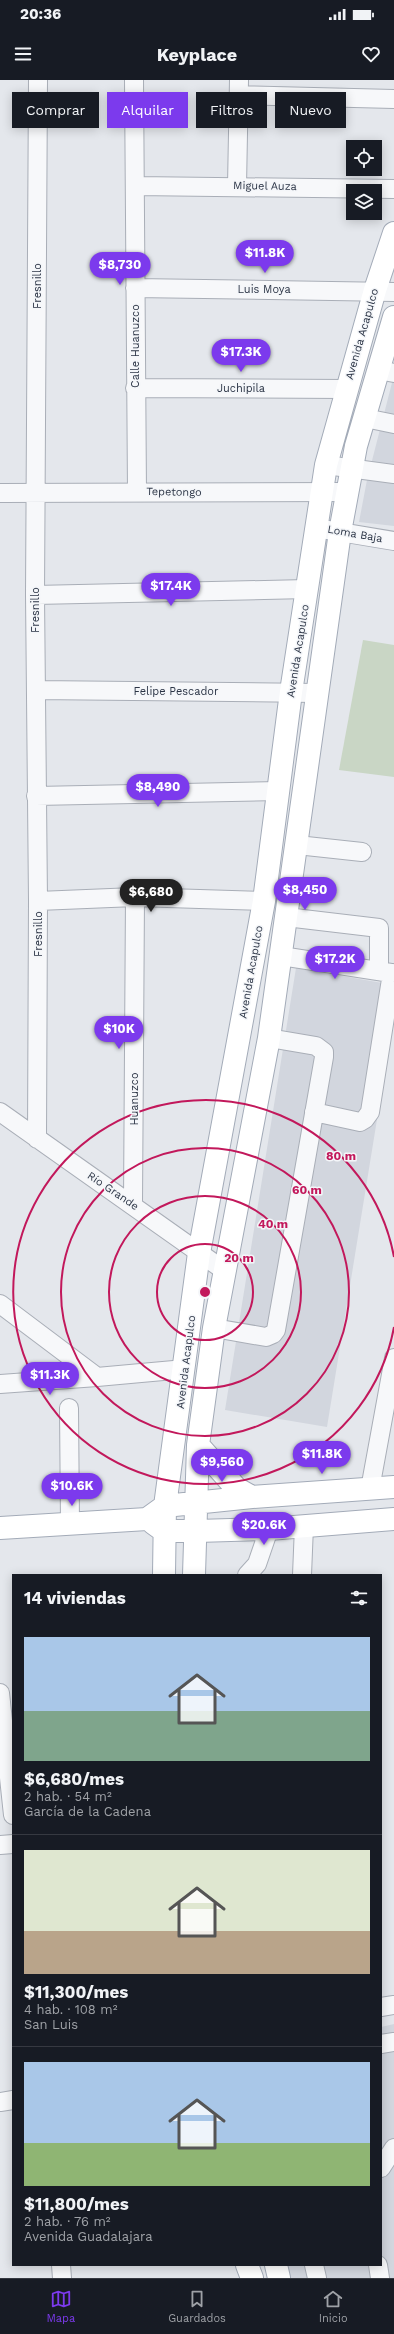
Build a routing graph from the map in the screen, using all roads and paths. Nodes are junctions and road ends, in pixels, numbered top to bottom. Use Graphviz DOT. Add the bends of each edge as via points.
graph roads {
  1 [pos="38,80"];
  2 [pos="134,80"];
  3 [pos="239,88"];
  4 [pos="394,99"];
  5 [pos="136,186"];
  6 [pos="237,186"];
  7 [pos="394,189"];
  8 [pos="394,233"];
  9 [pos="134,288"];
  10 [pos="384,291"];
  11 [pos="394,317"];
  12 [pos="386,371"];
  13 [pos="135,388"];
  14 [pos="347,389"];
  15 [pos="365,418"];
  16 [pos="394,424"];
  17 [pos="326,465"];
  18 [pos="352,469"];
  19 [pos="394,474"];
  20 [pos="322,491"];
  21 [pos="137,492"];
  22 [pos="347,492"];
  23 [pos="0,493"];
  24 [pos="36,493"];
  25 [pos="316,528"];
  26 [pos="340,532"];
  27 [pos="394,541"];
  28 [pos="307,589"];
  29 [pos="35,595"];
  30 [pos="36,690"];
  31 [pos="291,692"];
  32 [pos="317,693"];
  33 [pos="279,791"];
  34 [pos="36,796"];
  35 [pos="297,844"];
  36 [pos="362,852"];
  37 [pos="135,897"];
  38 [pos="38,901"];
  39 [pos="264,901"];
  40 [pos="286,917"];
  41 [pos="281,956"];
  42 [pos="388,973"];
  43 [pos="269,1038"];
  44 [pos="0,1112"];
  45 [pos="314,1112"];
  46 [pos="37,1139"];
  47 [pos="133,1204"];
  48 [pos="199,1253"];
  49 [pos="225,1271"];
  50 [pos="0,1304"];
  51 [pos="214,1328"];
  52 [pos="394,1358"];
  53 [pos="185,1369"];
  54 [pos="97,1377"];
  55 [pos="0,1384"];
  56 [pos="69,1408"];
  57 [pos="198,1445"];
  58 [pos="394,1487"];
  59 [pos="370,1489"];
  60 [pos="252,1497"];
  61 [pos="195,1503"];
  62 [pos="166,1506"];
  63 [pos="394,1519"];
  64 [pos="70,1524"];
  65 [pos="155,1525"];
  66 [pos="304,1526"];
  67 [pos="0,1528"];
  68 [pos="269,1528"];
  69 [pos="197,1531"];
  70 [pos="164,1574"];
  71 [pos="194,1574"];
  72 [pos="248,1574"];
  73 [pos="302,1574"];
  74 [pos="0,1693"];
  75 [pos="12,1806"];
  76 [pos="12,1844"];
  77 [pos="0,1846"];
  78 [pos="394,2005"];
  79 [pos="382,2007"];
  80 [pos="394,2042"];
  81 [pos="382,2044"];
  82 [pos="12,2100"];
  83 [pos="0,2102"];
  84 [pos="394,2148"];
  85 [pos="382,2166"];
  86 [pos="60,2266"];
  87 [pos="239,2266"];
  88 [pos="247,2266"];
  89 [pos="276,2266"];
  90 [pos="314,2266"];
  91 [pos="378,2266"];
  92 [pos="62,2278"];
  93 [pos="241,2278"];
  94 [pos="252,2278"];
  95 [pos="278,2278"];
  96 [pos="317,2278"];
  97 [pos="380,2278"];
  1 -- 24 [label="street, Fresnillo"];
  2 -- 5 [label="street, Calle Huanuzco"];
  3 -- 4 [label="street"];
  3 -- 6 [label="street"];
  5 -- 6 [label="street, Miguel Auza"];
  5 -- 9 [label="street, Calle Huanuzco"];
  6 -- 7 [label="street, Miguel Auza"];
  8 -- 10 [label="main road, Avenida Acapulco"];
  9 -- 10 [label="street, Luis Moya"];
  9 -- 13 [label="street, Calle Huanuzco"];
  10 -- 14 [label="main road, Avenida Acapulco"];
  11 -- 12 [label="main road, Avenida Acapulco"];
  12 -- 15 [label="main road, Avenida Acapulco"];
  13 -- 14 [label="street, Juchipila"];
  13 -- 21 [label="street, Calle Huanuzco"];
  14 -- 17 [label="main road, Avenida Acapulco"];
  15 -- 16 [label="street"];
  15 -- 18 [label="main road, Avenida Acapulco"];
  17 -- 18 [label="street"];
  17 -- 20 [label="main road, Avenida Acapulco"];
  18 -- 19 [label="street"];
  18 -- 22 [label="main road, Avenida Acapulco"];
  20 -- 21 [label="street, Tepetongo"];
  20 -- 22 [label="street, Tepetongo"];
  20 -- 25 [label="main road, Avenida Acapulco"];
  21 -- 24 [label="street, Tepetongo"];
  22 -- 26 [label="main road, Avenida Acapulco"];
  23 -- 24 [label="street, Tepetongo"];
  24 -- 29 [label="street, Fresnillo"];
  25 -- 26 [label="street, Loma Baja"];
  25 -- 28 [label="main road, Avenida Acapulco"];
  26 -- 27 [label="street, Loma Baja"];
  26 -- 32 [label="main road, Avenida Acapulco"];
  28 -- 29 [label="street"];
  28 -- 31 [label="main road, Avenida Acapulco"];
  29 -- 30 [label="street, Fresnillo"];
  30 -- 31 [label="street, Felipe Pescador"];
  30 -- 34 [label="street, Fresnillo"];
  31 -- 32 [label="street, Felipe Pescador"];
  31 -- 33 [label="main road, Avenida Acapulco"];
  32 -- 35 [label="main road, Avenida Acapulco"];
  33 -- 34 [label="street"];
  33 -- 39 [label="main road, Avenida Acapulco"];
  34 -- 38 [label="street, Fresnillo"];
  35 -- 36 [label="street"];
  35 -- 40 [label="main road, Avenida Acapulco"];
  37 -- 38 [label="street"];
  37 -- 39 [label="street"];
  37 -- 47 [label="street, Huanuzco"];
  38 -- 46 [label="street, Fresnillo"];
  39 -- 48 [label="main road, Avenida Acapulco"];
  40 -- 41 [label="main road, Avenida Acapulco"];
  40 -- 42 [label="street" via="379,928"];
  41 -- 42 [label="street"];
  41 -- 43 [label="main road, Avenida Acapulco"];
  42 -- 45 [label="street" via="370,1112 366,1119 360,1122"];
  43 -- 45 [label="street" via="316,1046 324,1052"];
  43 -- 49 [label="main road, Avenida Acapulco"];
  44 -- 46 [label="street, Río Grande"];
  45 -- 51 [label="street" via="276,1330 266,1337"];
  46 -- 47 [label="street, Río Grande"];
  47 -- 48 [label="street, Río Grande"];
  48 -- 49 [label="street, Río Grande"];
  48 -- 53 [label="main road, Avenida Acapulco"];
  49 -- 51 [label="main road, Avenida Acapulco"];
  50 -- 54 [label="street"];
  51 -- 57 [label="main road, Avenida Acapulco"];
  52 -- 59 [label="street"];
  53 -- 54 [label="street"];
  53 -- 62 [label="main road, Avenida Acapulco"];
  54 -- 55 [label="street"];
  56 -- 64 [label="street"];
  57 -- 60 [label="main road" via="236,1488"];
  57 -- 61 [label="main road, Avenida Acapulco"];
  58 -- 59 [label="main road"];
  59 -- 60 [label="main road"];
  60 -- 61 [label="main road"];
  61 -- 62 [label="main road"];
  61 -- 69 [label="main road, Avenida Acapulco"];
  62 -- 65 [label="main road"];
  63 -- 66 [label="main road"];
  64 -- 65 [label="main road"];
  64 -- 67 [label="main road"];
  65 -- 69 [label="main road"];
  65 -- 70 [label="main road"];
  66 -- 68 [label="main road"];
  66 -- 73 [label="street"];
  68 -- 69 [label="main road"];
  68 -- 72 [label="street" via="257,1564"];
  69 -- 71 [label="main road, Avenida Acapulco"];
  74 -- 75 [label="street"];
  76 -- 77 [label="street"];
  78 -- 79 [label="street"];
  80 -- 81 [label="street"];
  82 -- 83 [label="street"];
  84 -- 85 [label="street"];
  86 -- 92 [label="street"];
  87 -- 93 [label="main road"];
  88 -- 94 [label="main road"];
  89 -- 95 [label="main road"];
  90 -- 96 [label="street"];
  91 -- 97 [label="street"];
}
